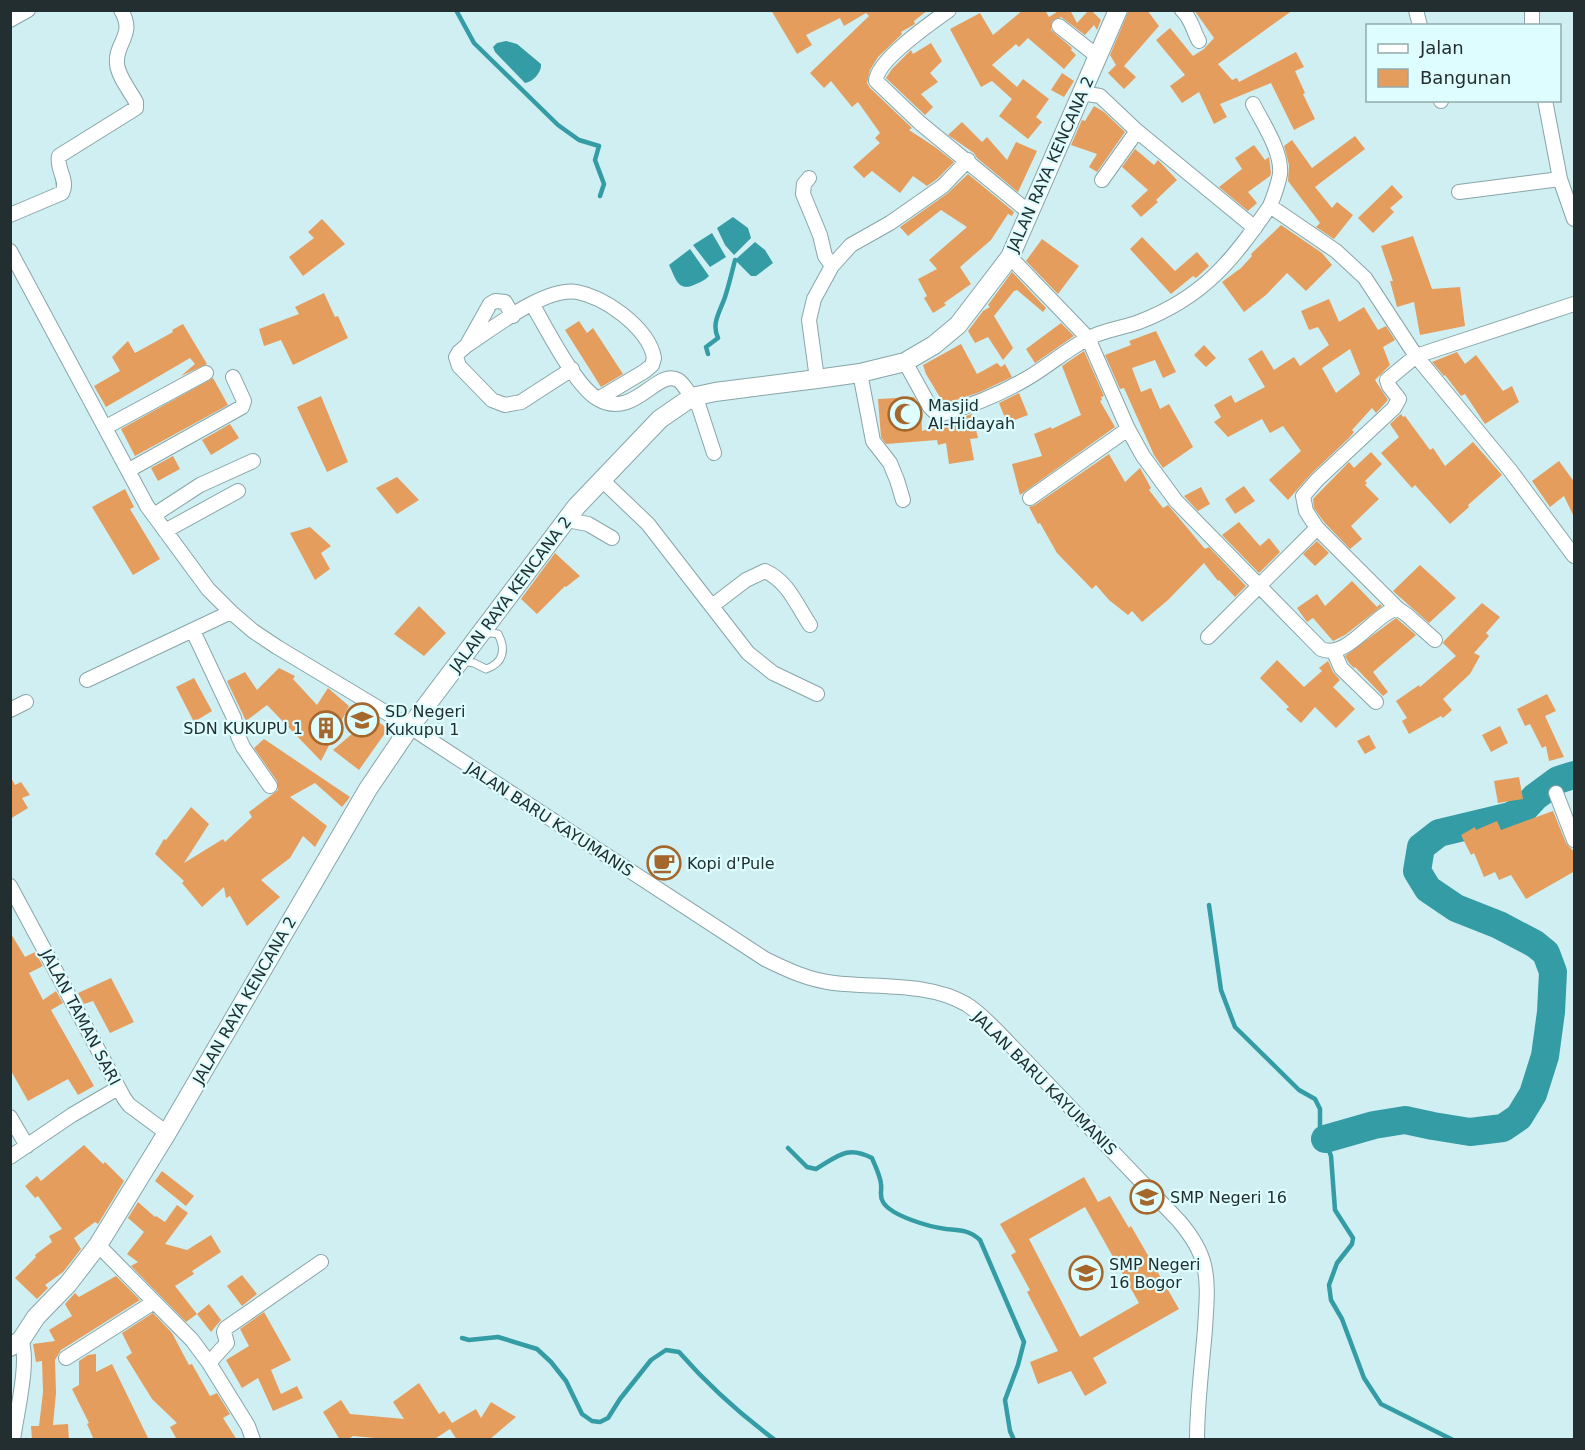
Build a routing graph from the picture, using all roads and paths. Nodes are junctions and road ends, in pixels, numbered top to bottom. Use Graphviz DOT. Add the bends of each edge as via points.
graph roads {
  1 [pos="121,10"];
  2 [pos="949,10"];
  3 [pos="1118,10"];
  4 [pos="1182,10"];
  5 [pos="28,11"];
  6 [pos="10,20"];
  7 [pos="1059,26"];
  8 [pos="1199,41"];
  9 [pos="1097,56"];
  10 [pos="1081,93"];
  11 [pos="1545,102"];
  12 [pos="1253,104"];
  13 [pos="1137,131"];
  14 [pos="968,160"];
  15 [pos="809,178"];
  16 [pos="1560,179"];
  17 [pos="1102,180"];
  18 [pos="1459,192"];
  19 [pos="1270,206"];
  20 [pos="1030,213"];
  21 [pos="10,215"];
  22 [pos="1575,219"];
  23 [pos="1255,228"];
  24 [pos="10,251"];
  25 [pos="1010,257"];
  26 [pos="832,266"];
  27 [pos="532,303"];
  28 [pos="1575,304"];
  29 [pos="513,316"];
  30 [pos="1088,338"];
  31 [pos="466,346"];
  32 [pos="1416,356"];
  33 [pos="905,362"];
  34 [pos="572,369"];
  35 [pos="206,373"];
  36 [pos="860,373"];
  37 [pos="233,377"];
  38 [pos="817,379"];
  39 [pos="598,399"];
  40 [pos="690,399"];
  41 [pos="106,427"];
  42 [pos="1128,429"];
  43 [pos="714,453"];
  44 [pos="253,461"];
  45 [pos="129,470"];
  46 [pos="602,480"];
  47 [pos="238,491"];
  48 [pos="1030,498"];
  49 [pos="903,500"];
  50 [pos="154,515"];
  51 [pos="567,520"];
  52 [pos="1317,528"];
  53 [pos="165,531"];
  54 [pos="612,538"];
  55 [pos="1575,556"];
  56 [pos="1259,585"];
  57 [pos="712,606"];
  58 [pos="1396,608"];
  59 [pos="231,612"];
  60 [pos="810,625"];
  61 [pos="193,631"];
  62 [pos="482,632"];
  63 [pos="1208,637"];
  64 [pos="1435,640"];
  65 [pos="1334,652"];
  66 [pos="459,661"];
  67 [pos="87,680"];
  68 [pos="817,694"];
  69 [pos="26,702"];
  70 [pos="1376,702"];
  71 [pos="10,710"];
  72 [pos="410,727"];
  73 [pos="270,786"];
  74 [pos="1556,793"];
  75 [pos="1575,840"];
  76 [pos="10,886"];
  77 [pos="14,901"];
  78 [pos="118,1088"];
  79 [pos="10,1117"];
  80 [pos="167,1133"];
  81 [pos="27,1146"];
  82 [pos="10,1157"];
  83 [pos="98,1245"];
  84 [pos="321,1262"];
  85 [pos="154,1302"];
  86 [pos="16,1343"];
  87 [pos="66,1358"];
  88 [pos="209,1363"];
  89 [pos="13,1440"];
  90 [pos="253,1440"];
  91 [pos="1197,1440"];
  1 -- 21 [label="street" via="127,28 117,66 136,108 59,156 65,185 62,193"];
  2 -- 14 [label="street" via="903,45 881,69 876,81 920,123"];
  3 -- 9 [label="street, JALAN RAYA KENCANA 2"];
  4 -- 8 [label="street" via="1190,18"];
  5 -- 6 [label="street"];
  7 -- 9 [label="street"];
  9 -- 10 [label="street, JALAN RAYA KENCANA 2"];
  10 -- 13 [label="street" via="1100,96"];
  10 -- 20 [label="street, JALAN RAYA KENCANA 2"];
  11 -- 16 [label="street"];
  12 -- 19 [label="street" via="1278,157 1279,179"];
  13 -- 17 [label="street"];
  13 -- 23 [label="street"];
  14 -- 20 [label="street"];
  14 -- 26 [label="street" via="943,186 851,245"];
  15 -- 26 [label="street" via="803,194"];
  16 -- 18 [label="street"];
  16 -- 22 [label="street"];
  19 -- 23 [label="street"];
  19 -- 32 [label="street" via="1351,263 1376,293"];
  20 -- 25 [label="street, JALAN RAYA KENCANA 2"];
  23 -- 30 [label="street" via="1232,258 1194,294 1140,321"];
  24 -- 41 [label="street, JALAN BARU KAYUMANIS"];
  25 -- 30 [label="street"];
  25 -- 33 [label="street, JALAN RAYA KENCANA 2" via="958,325"];
  26 -- 38 [label="street" via="814,299 809,320"];
  27 -- 29 [label="street"];
  27 -- 34 [label="street"];
  27 -- 39 [label="street" via="564,291 591,296 629,320 648,342 654,358 652,365"];
  28 -- 32 [label="street"];
  29 -- 31 [label="street"];
  29 -- 31 [label="street" via="505,302 490,304"];
  30 -- 33 [label="street" via="1006,390 942,414 930,407"];
  30 -- 42 [label="street"];
  31 -- 34 [label="street" via="456,357 459,366 499,404 521,402"];
  32 -- 52 [label="street" via="1387,380 1399,399 1394,408 1303,496 1306,511"];
  32 -- 55 [label="street"];
  33 -- 36 [label="street, JALAN RAYA KENCANA 2"];
  34 -- 39 [label="street"];
  35 -- 41 [label="street"];
  36 -- 38 [label="street, JALAN RAYA KENCANA 2"];
  36 -- 49 [label="street" via="873,441 890,463"];
  37 -- 45 [label="street" via="244,401 239,410"];
  38 -- 40 [label="street, JALAN RAYA KENCANA 2" via="715,392"];
  39 -- 40 [label="street" via="625,404 670,378 679,381"];
  40 -- 43 [label="street" via="698,404"];
  40 -- 46 [label="street, JALAN RAYA KENCANA 2" via="655,424"];
  41 -- 45 [label="street, JALAN BARU KAYUMANIS"];
  42 -- 48 [label="street"];
  42 -- 56 [label="street" via="1176,501"];
  44 -- 50 [label="street" via="200,485"];
  45 -- 50 [label="street, JALAN BARU KAYUMANIS"];
  46 -- 51 [label="street, JALAN RAYA KENCANA 2"];
  46 -- 57 [label="street" via="648,524"];
  47 -- 53 [label="street"];
  50 -- 53 [label="street, JALAN BARU KAYUMANIS"];
  51 -- 54 [label="street" via="588,524"];
  51 -- 62 [label="street, JALAN RAYA KENCANA 2"];
  52 -- 56 [label="street"];
  52 -- 58 [label="street"];
  53 -- 59 [label="street, JALAN BARU KAYUMANIS" via="208,589"];
  56 -- 63 [label="street"];
  56 -- 65 [label="street" via="1321,649"];
  57 -- 60 [label="street" via="765,571 783,583"];
  57 -- 68 [label="street" via="756,660 780,678"];
  58 -- 64 [label="street"];
  58 -- 65 [label="street" via="1386,611"];
  59 -- 61 [label="street"];
  59 -- 72 [label="street, JALAN BARU KAYUMANIS" via="276,647"];
  61 -- 67 [label="street"];
  61 -- 73 [label="street" via="234,718 238,736"];
  62 -- 66 [label="street, JALAN RAYA KENCANA 2"];
  62 -- 66 [label="lane" via="500,637 504,647 497,662 486,669"];
  65 -- 70 [label="street" via="1341,668"];
  66 -- 72 [label="street, JALAN RAYA KENCANA 2"];
  69 -- 71 [label="street"];
  72 -- 80 [label="street, JALAN RAYA KENCANA 2" via="368,789"];
  72 -- 91 [label="street, JALAN BARU KAYUMANIS" via="790,972 832,983 929,991 966,1004 984,1017 1179,1221 1200,1251 1207,1300"];
  74 -- 75 [label="street"];
  76 -- 77 [label="street, JALAN TAMAN SARI"];
  77 -- 78 [label="street, JALAN TAMAN SARI"];
  78 -- 80 [label="street, JALAN TAMAN SARI" via="129,1105"];
  78 -- 81 [label="street"];
  79 -- 81 [label="street"];
  80 -- 83 [label="street, JALAN RAYA KENCANA 2"];
  81 -- 82 [label="street"];
  83 -- 85 [label="street"];
  83 -- 86 [label="street, JALAN RAYA KENCANA 2"];
  84 -- 88 [label="street" via="226,1328 227,1343"];
  85 -- 87 [label="street"];
  85 -- 88 [label="street"];
  86 -- 89 [label="street" via="24,1348 24,1364"];
  88 -- 90 [label="street"];
}
